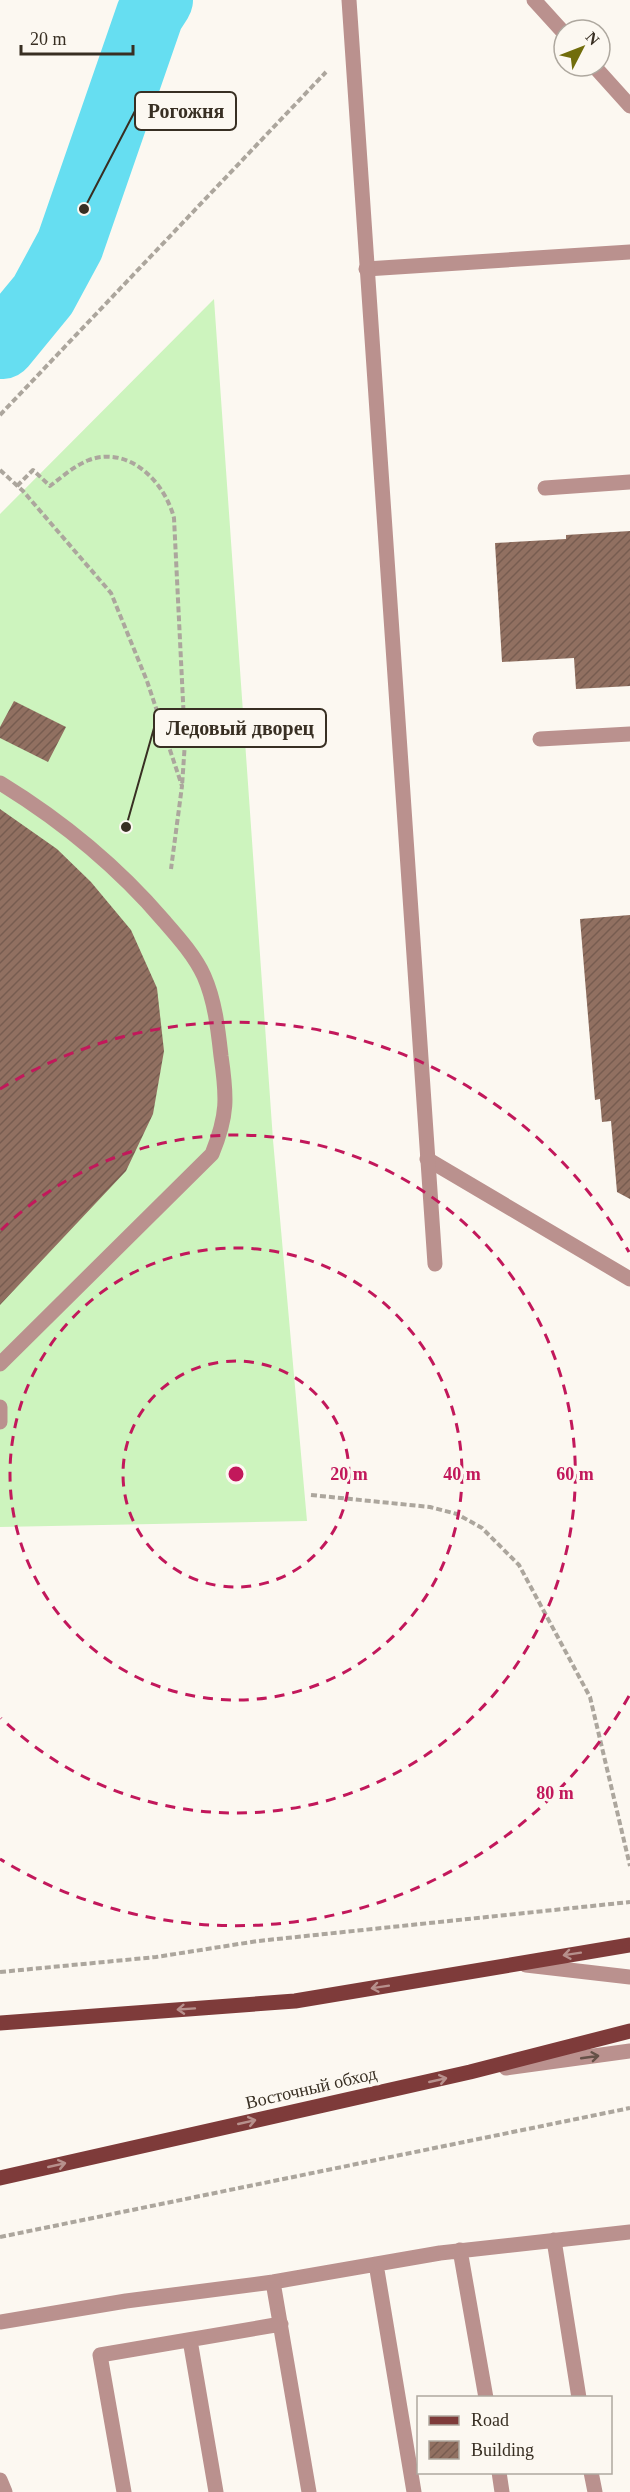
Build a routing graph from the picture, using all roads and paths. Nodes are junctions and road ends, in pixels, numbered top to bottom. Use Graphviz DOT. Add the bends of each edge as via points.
graph roads {
  1 [pos="349,0"];
  2 [pos="534,0"];
  3 [pos="552,20"];
  4 [pos="352,45"];
  5 [pos="605,78"];
  6 [pos="630,106"];
  7 [pos="630,252"];
  8 [pos="366,269"];
  9 [pos="0,415"];
  10 [pos="0,470"];
  11 [pos="630,483"];
  12 [pos="17,486"];
  13 [pos="545,488"];
  14 [pos="630,734"];
  15 [pos="540,740"];
  16 [pos="0,783"];
  17 [pos="182,786"];
  18 [pos="171,869"];
  19 [pos="427,1159"];
  20 [pos="435,1264"];
  21 [pos="630,1279"];
  22 [pos="0,1364"];
  23 [pos="0,1407"];
  24 [pos="0,1422"];
  25 [pos="311,1495"];
  26 [pos="630,1866"];
  27 [pos="630,1902"];
  28 [pos="630,1945"];
  29 [pos="517,1964"];
  30 [pos="0,1972"];
  31 [pos="630,1977"];
  32 [pos="0,2023"];
  33 [pos="630,2031"];
  34 [pos="630,2051"];
  35 [pos="470,2072"];
  36 [pos="630,2108"];
  37 [pos="0,2178"];
  38 [pos="630,2232"];
  39 [pos="0,2237"];
  40 [pos="554,2240"];
  41 [pos="460,2250"];
  42 [pos="376,2264"];
  43 [pos="273,2282"];
  44 [pos="0,2322"];
  45 [pos="280,2324"];
  46 [pos="190,2340"];
  47 [pos="486,2396"];
  48 [pos="579,2396"];
  49 [pos="499,2474"];
  50 [pos="591,2474"];
  51 [pos="0,2480"];
  52 [pos="5,2492"];
  53 [pos="124,2492"];
  54 [pos="216,2492"];
  55 [pos="309,2492"];
  56 [pos="414,2492"];
  57 [pos="502,2492"];
  58 [pos="595,2492"];
  1 -- 4 [label="street"];
  2 -- 3 [label="street"];
  4 -- 8 [label="street"];
  4 -- 9 [label="path"];
  5 -- 6 [label="street"];
  7 -- 8 [label="street"];
  8 -- 19 [label="street"];
  10 -- 12 [label="path"];
  11 -- 13 [label="street"];
  12 -- 17 [label="path" via="111,593 147,681"];
  12 -- 17 [label="path" via="33,470 50,486 90,460 116,458 139,466 166,495 174,518 185,742"];
  14 -- 15 [label="street"];
  16 -- 22 [label="street" via="40,807 99,853 181,940 203,975 215,1011 226,1095 224,1126 212,1154"];
  17 -- 18 [label="path"];
  19 -- 20 [label="street"];
  19 -- 21 [label="street"];
  23 -- 24 [label="street"];
  25 -- 26 [label="path" via="430,1507 456,1514 482,1528 519,1565 590,1696"];
  27 -- 30 [label="path"];
  28 -- 29 [label="main road, one-way"];
  29 -- 31 [label="street"];
  29 -- 32 [label="main road, one-way" via="295,2001"];
  33 -- 35 [label="main road, Восточный обход"];
  35 -- 34 [label="street, one-way"];
  37 -- 35 [label="main road, Восточный обход, one-way"];
  36 -- 39 [label="path"];
  38 -- 40 [label="street"];
  40 -- 41 [label="street"];
  40 -- 48 [label="street"];
  41 -- 42 [label="street"];
  41 -- 47 [label="street"];
  42 -- 43 [label="street"];
  42 -- 56 [label="street"];
  43 -- 44 [label="street"];
  43 -- 45 [label="street"];
  45 -- 46 [label="street"];
  45 -- 55 [label="street"];
  46 -- 53 [label="street" via="100,2355"];
  46 -- 54 [label="street"];
  49 -- 57 [label="street"];
  50 -- 58 [label="street"];
  51 -- 52 [label="street"];
}
